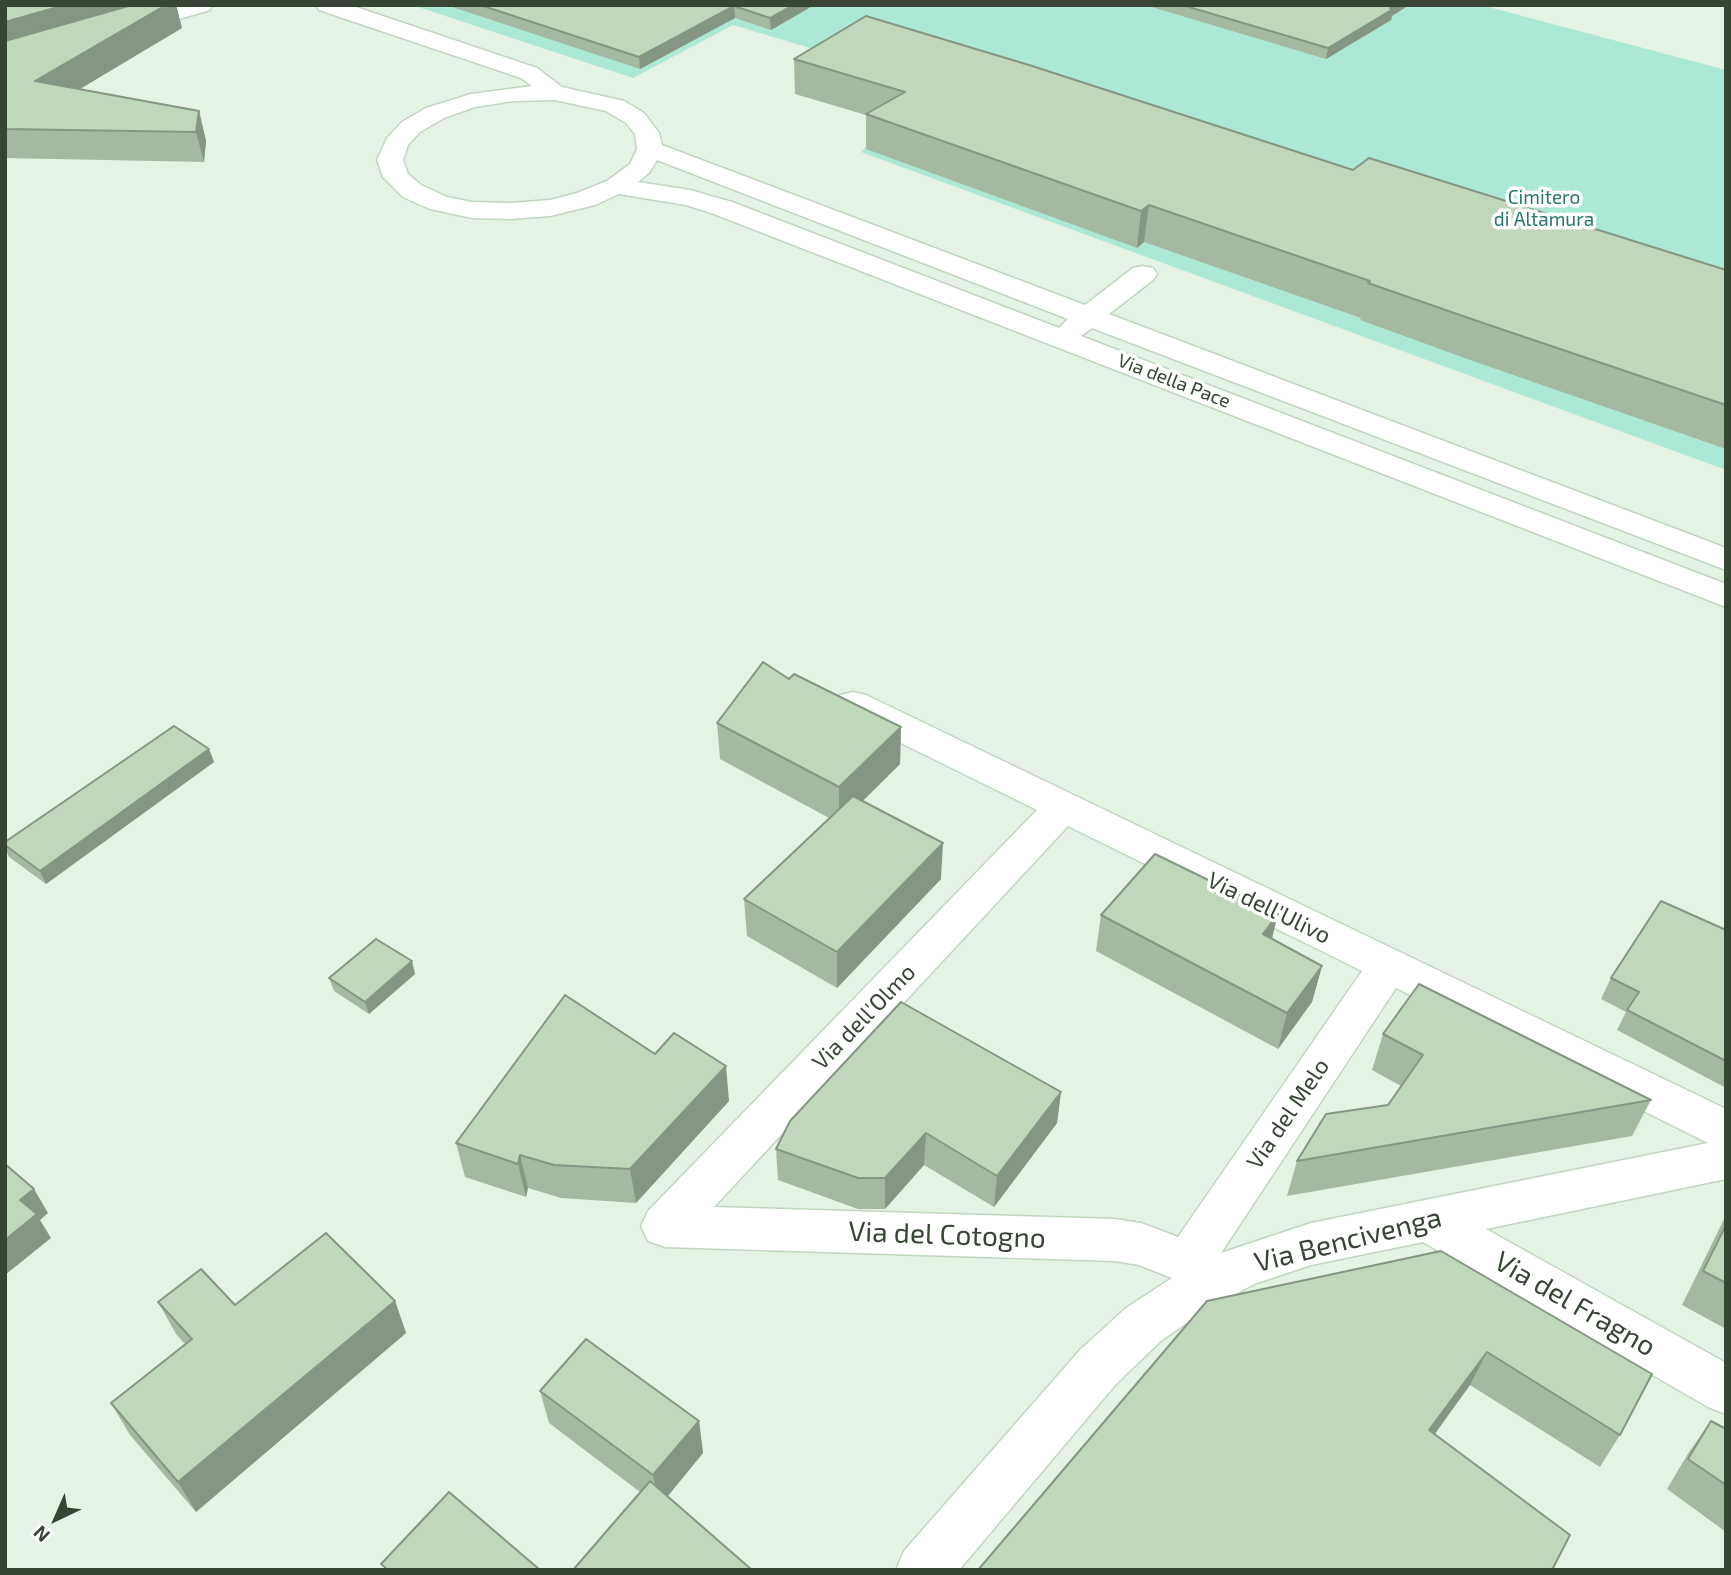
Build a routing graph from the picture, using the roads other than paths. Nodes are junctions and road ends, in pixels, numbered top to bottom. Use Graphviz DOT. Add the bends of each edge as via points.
graph roads {
  1 [pos="202,5"];
  2 [pos="327,5"];
  3 [pos="110,32"];
  4 [pos="443,43"];
  5 [pos="555,93"];
  6 [pos="435,113"];
  7 [pos="650,149"];
  8 [pos="616,186"];
  9 [pos="1143,274"];
  10 [pos="1088,317"];
  11 [pos="1063,338"];
  12 [pos="1726,560"];
  13 [pos="1726,596"];
  14 [pos="826,691"];
  15 [pos="1063,807"];
  16 [pos="1388,966"];
  17 [pos="1726,1130"];
  18 [pos="1726,1158"];
  19 [pos="1425,1219"];
  20 [pos="665,1226"];
  21 [pos="1205,1269"];
  22 [pos="1726,1390"];
  23 [pos="923,1570"];
  1 -- 3 [label="street"];
  2 -- 4 [label="street"];
  4 -- 5 [label="street" via="528,73"];
  4 -- 6 [label="street" via="454,65 455,82"];
  5 -- 6 [label="street" via="482,99"];
  5 -- 7 [label="street" via="615,106 635,118 647,133"];
  6 -- 8 [label="street" via="411,127 396,143 390,160 396,177 412,191 439,203 472,210 537,209 586,199"];
  7 -- 8 [label="street" via="640,169"];
  7 -- 10 [label="street, Via della Pace"];
  8 -- 11 [label="street, Via della Pace" via="723,208"];
  9 -- 10 [label="street"];
  10 -- 11 [label="street"];
  10 -- 12 [label="street, Via della Pace"];
  11 -- 13 [label="street, Via della Pace"];
  14 -- 15 [label="street, Via dell'Ulivo"];
  15 -- 16 [label="street, Via dell'Ulivo"];
  15 -- 20 [label="street, Via dell'Olmo"];
  16 -- 17 [label="street, Via dell'Ulivo"];
  16 -- 21 [label="street, Via del Melo"];
  18 -- 19 [label="street, Via Bencivenga"];
  19 -- 21 [label="street, Via Bencivenga" via="1311,1244 1241,1267"];
  19 -- 22 [label="street, Via del Fragno"];
  20 -- 21 [label="street, Via del Cotogno" via="1115,1240 1141,1244"];
  21 -- 23 [label="street, Via Bencivenga" via="1184,1297 1144,1324 1098,1367"];
}
